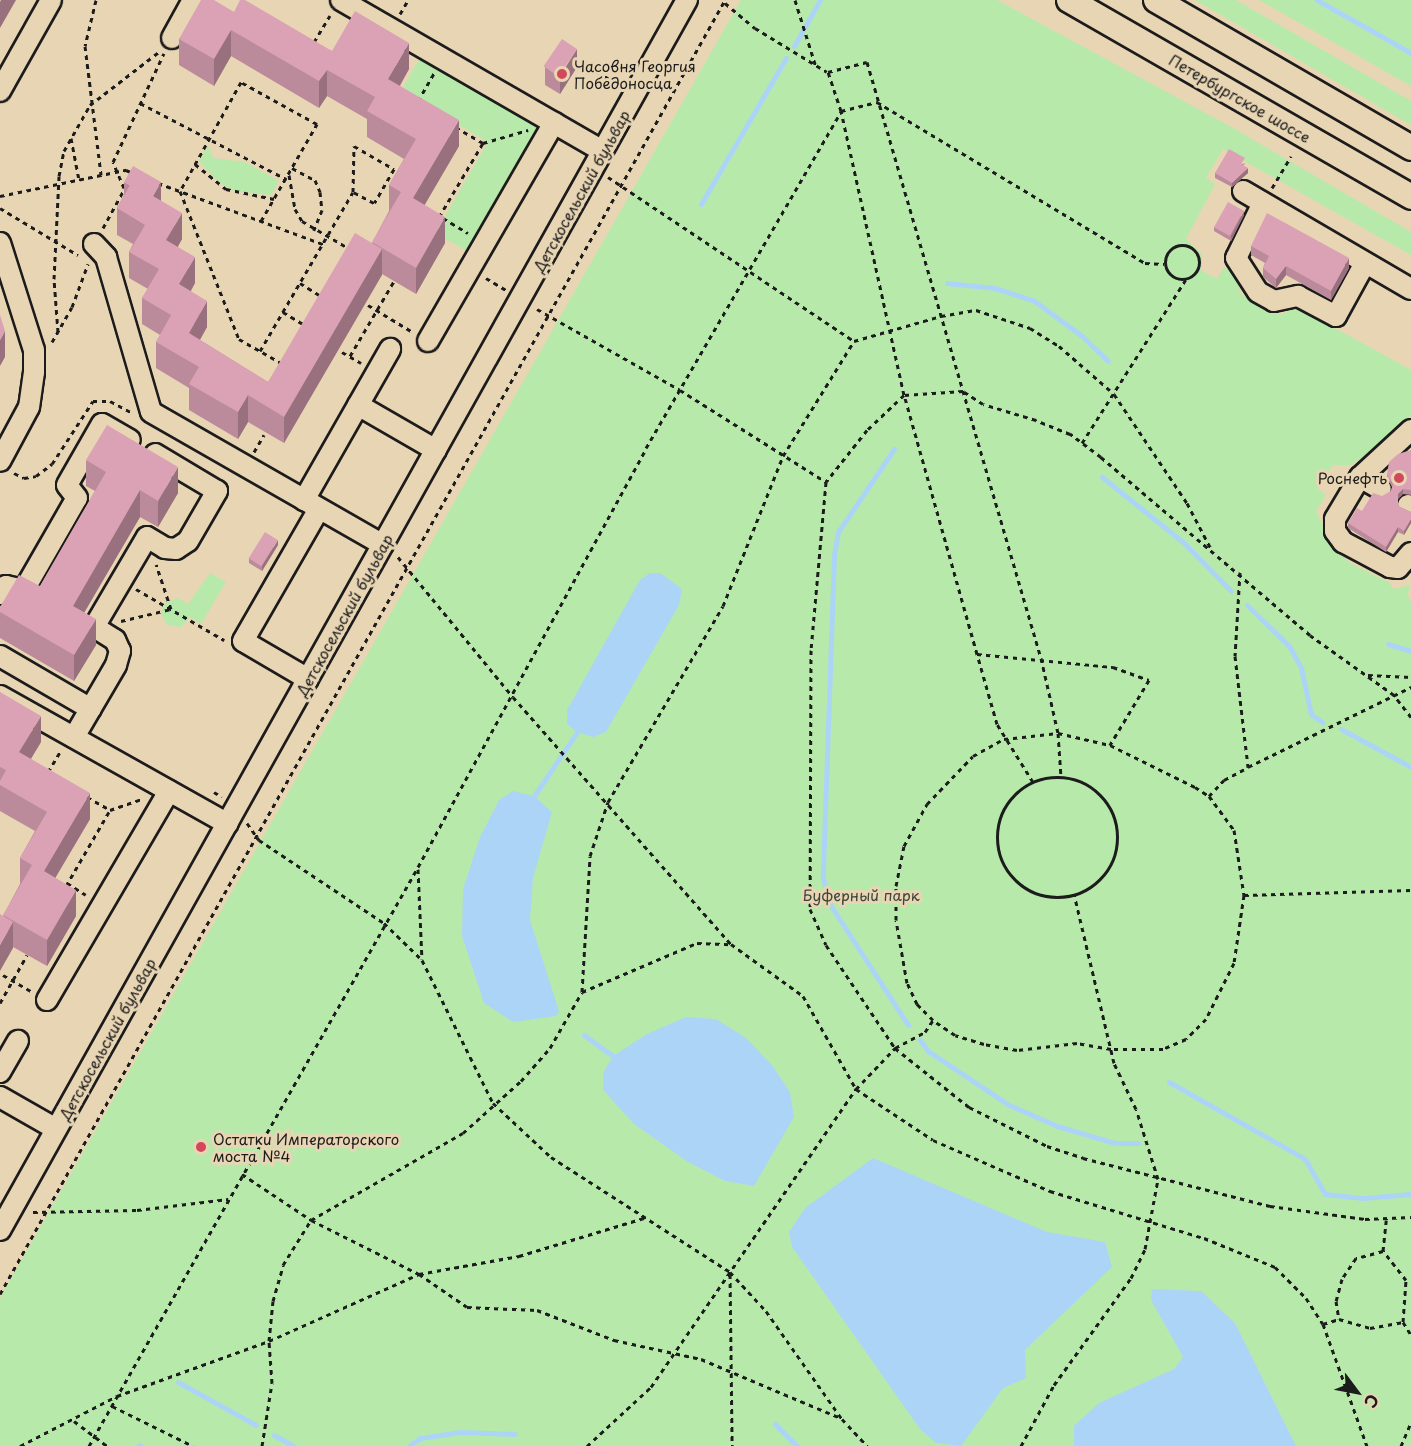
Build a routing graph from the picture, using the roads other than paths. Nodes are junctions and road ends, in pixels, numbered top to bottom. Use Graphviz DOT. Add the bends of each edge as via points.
graph roads {
  1 [pos="51,0"];
  2 [pos="193,0"];
  3 [pos="687,0"];
  4 [pos="1069,0"];
  5 [pos="1156,0"];
  6 [pos="337,4"];
  7 [pos="172,38"];
  8 [pos="0,91"];
  9 [pos="554,123"];
  10 [pos="1411,148"];
  11 [pos="598,159"];
  12 [pos="1243,191"];
  13 [pos="1411,197"];
  14 [pos="1263,202"];
  15 [pos="0,243"];
  16 [pos="92,252"];
  17 [pos="1365,263"];
  18 [pos="1411,289"];
  19 [pos="428,341"];
  20 [pos="390,349"];
  21 [pos="358,405"];
  22 [pos="1411,430"];
  23 [pos="436,450"];
  24 [pos="0,461"];
  25 [pos="1360,477"];
  26 [pos="1381,489"];
  27 [pos="312,504"];
  28 [pos="383,545"];
  29 [pos="1411,553"];
  30 [pos="0,594"];
  31 [pos="0,656"];
  32 [pos="308,679"];
  33 [pos="0,696"];
  34 [pos="91,709"];
  35 [pos="72,736"];
  36 [pos="169,791"];
  37 [pos="228,824"];
  38 [pos="47,1000"];
  39 [pos="18,1041"];
  40 [pos="0,1072"];
  41 [pos="0,1097"];
  42 [pos="57,1129"];
  43 [pos="2,1223"];
  1 -- 8 [label="street"];
  2 -- 7 [label="street"];
  3 -- 11 [label="street, Детскосельский бульвар"];
  4 -- 13 [label="main road, Петербургское шоссе"];
  5 -- 10 [label="main road"];
  6 -- 9 [label="street"];
  9 -- 11 [label="street"];
  9 -- 19 [label="street"];
  11 -- 23 [label="street, Детскосельский бульвар"];
  12 -- 14 [label="street"];
  14 -- 17 [label="street"];
  14 -- 17 [label="street" via="1236,258 1258,292 1274,302 1298,296 1336,316"];
  15 -- 24 [label="street" via="34,350 29,407"];
  16 -- 27 [label="street" via="106,257 152,412"];
  17 -- 18 [label="street"];
  20 -- 21 [label="street"];
  21 -- 23 [label="street"];
  21 -- 27 [label="street"];
  22 -- 25 [label="street"];
  23 -- 28 [label="street, Детскосельский бульвар"];
  25 -- 26 [label="street"];
  25 -- 29 [label="street" via="1335,519 1335,531 1343,542 1390,567 1398,568"];
  27 -- 28 [label="street"];
  27 -- 32 [label="street" via="243,641"];
  28 -- 32 [label="street, Детскосельский бульвар"];
  30 -- 34 [label="street" via="6,586 24,590 77,498 67,485 102,424 217,491 188,541 176,549 165,548 147,537 94,627 115,640 120,651"];
  31 -- 34 [label="street"];
  32 -- 37 [label="street, Детскосельский бульвар"];
  33 -- 35 [label="street"];
  34 -- 35 [label="street"];
  35 -- 36 [label="street"];
  36 -- 37 [label="street"];
  36 -- 38 [label="street"];
  37 -- 42 [label="street, Детскосельский бульвар"];
  39 -- 40 [label="street"];
  41 -- 42 [label="street"];
  42 -- 43 [label="street, Детскосельский бульвар"];
}
